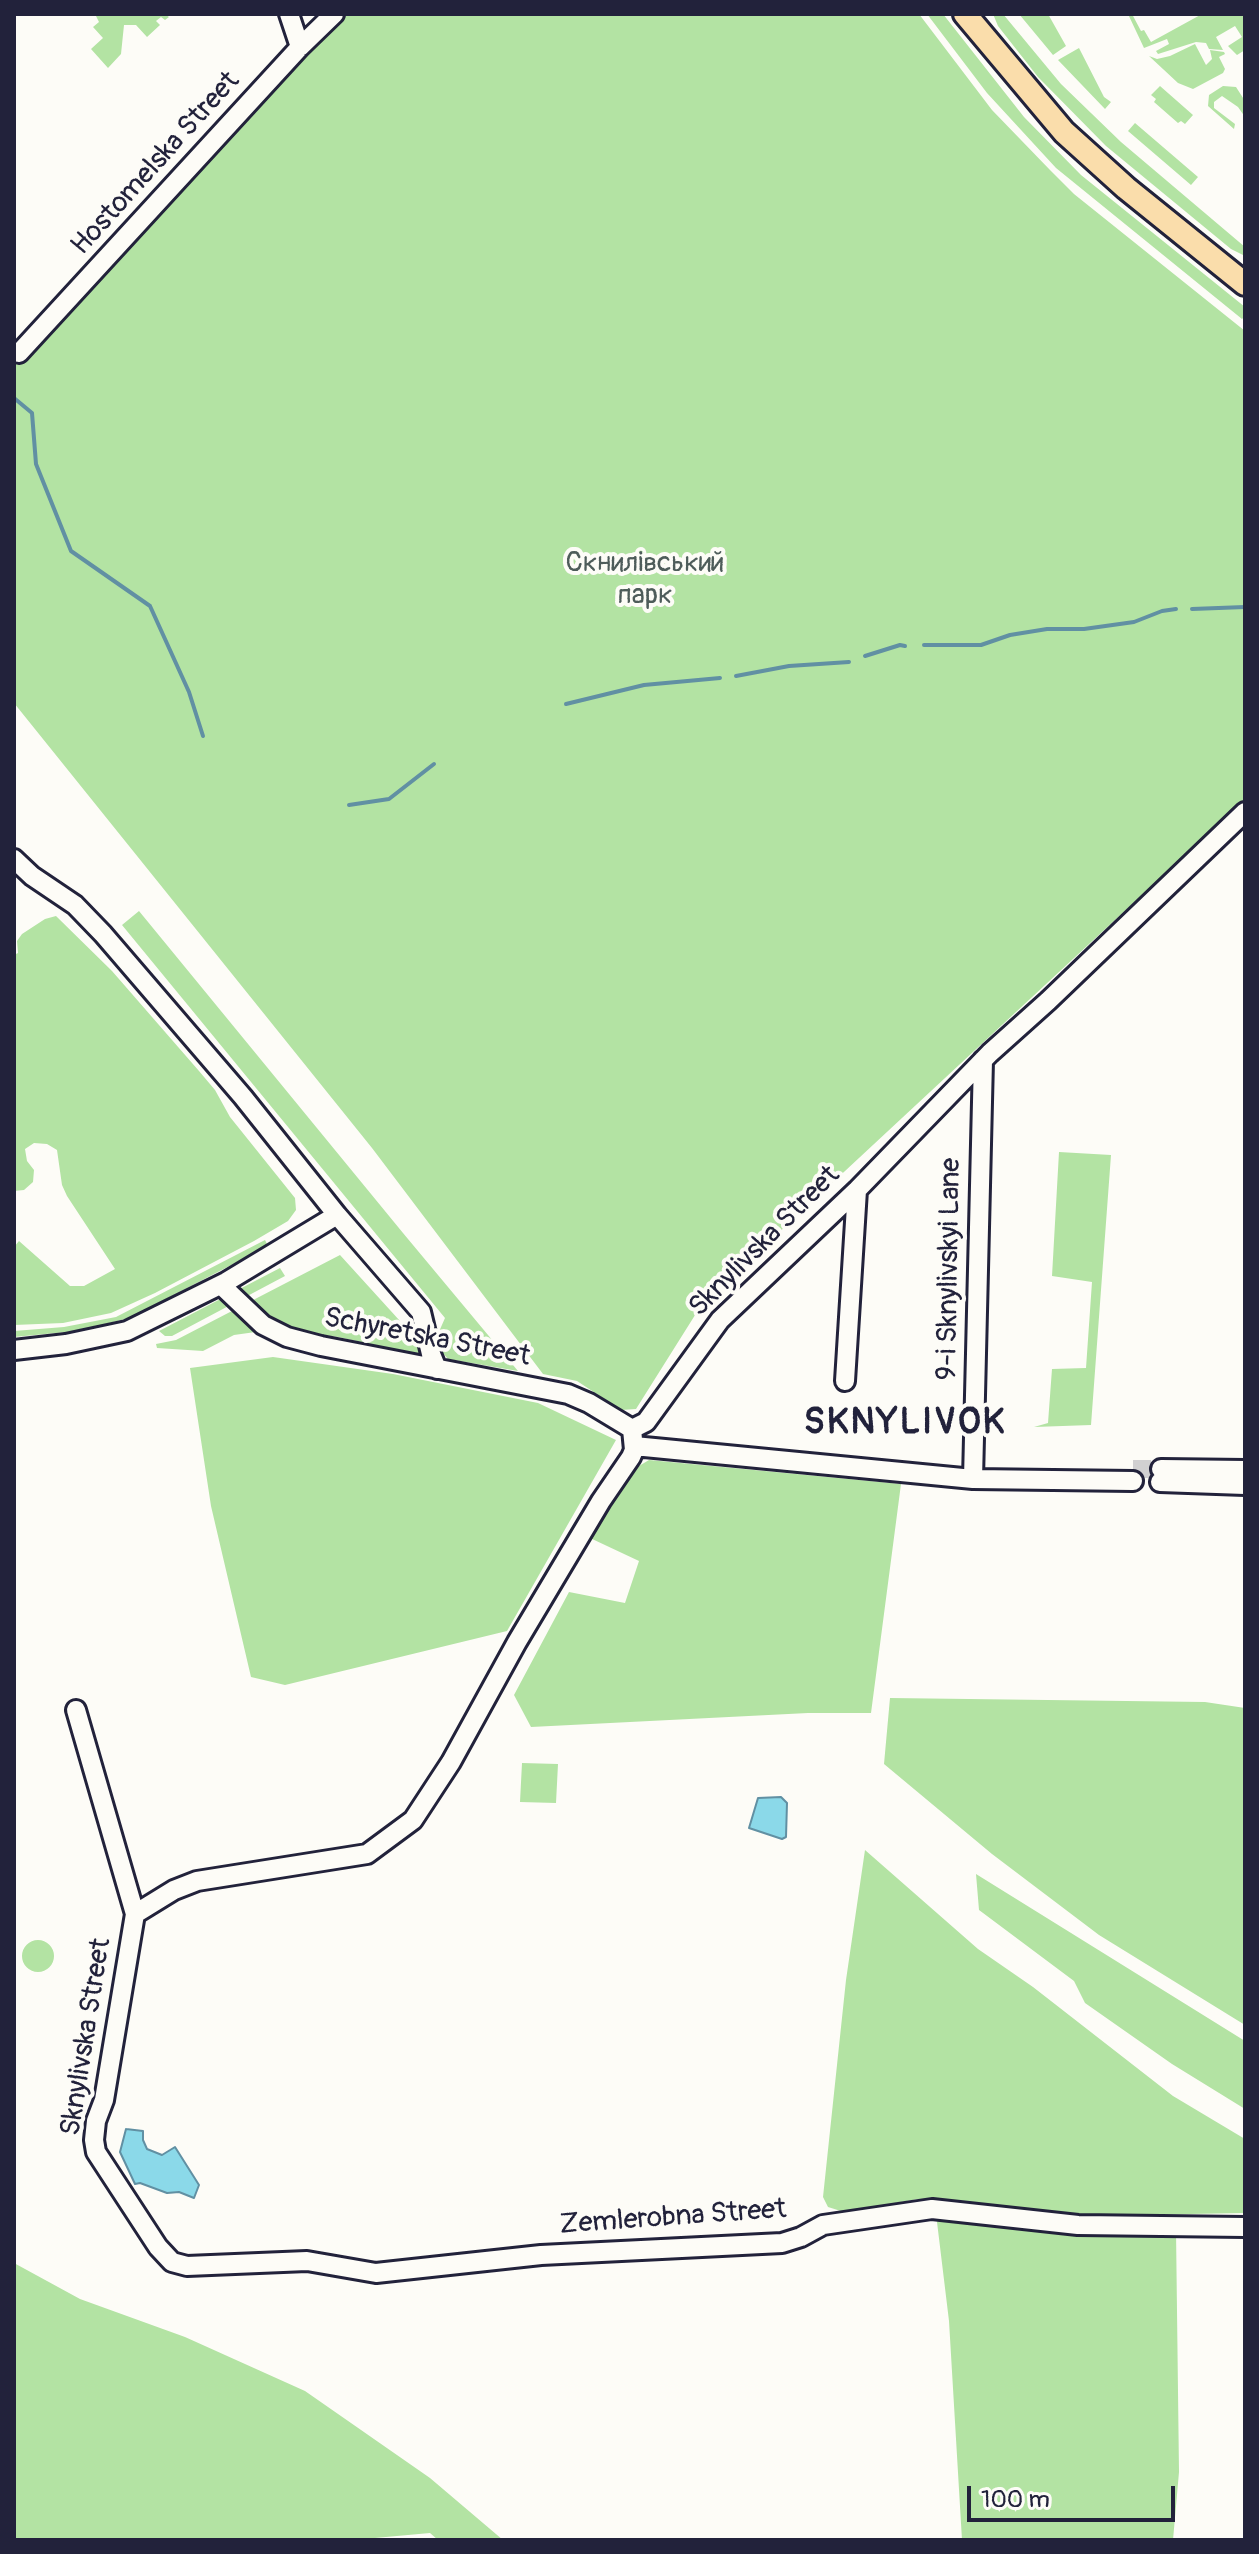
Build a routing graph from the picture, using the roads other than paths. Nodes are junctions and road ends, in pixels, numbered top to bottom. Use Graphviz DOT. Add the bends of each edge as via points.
graph roads {
  1 [pos="289,14"];
  2 [pos="334,14"];
  3 [pos="965,14"];
  4 [pos="300,47"];
  5 [pos="1245,284"];
  6 [pos="19,353"];
  7 [pos="1245,812"];
  8 [pos="14,859"];
  9 [pos="983,1060"];
  10 [pos="857,1190"];
  11 [pos="337,1215"];
  12 [pos="224,1283"];
  13 [pos="14,1350"];
  14 [pos="437,1369"];
  15 [pos="845,1381"];
  16 [pos="633,1438"];
  17 [pos="1245,1470"];
  18 [pos="1129,1477"];
  19 [pos="973,1479"];
  20 [pos="1245,1485"];
  21 [pos="76,1710"];
  22 [pos="135,1914"];
  23 [pos="1245,2227"];
  24 [pos="158,2247"];
  1 -- 4 [label="street"];
  2 -- 4 [label="street, Hostomelska Street"];
  3 -- 5 [label="main road" via="1064,132"];
  4 -- 6 [label="street, Hostomelska Street"];
  7 -- 9 [label="street, Sknylivska Street"];
  8 -- 11 [label="street" via="75,905 103,934"];
  9 -- 10 [label="street, Sknylivska Street"];
  9 -- 19 [label="street, 9-i Sknylivskyi Lane"];
  10 -- 15 [label="street"];
  10 -- 16 [label="street, Sknylivska Street" via="720,1320"];
  11 -- 12 [label="street"];
  11 -- 14 [label="street" via="421,1312"];
  12 -- 13 [label="street" via="127,1331"];
  12 -- 14 [label="street, Schyretska Street" via="263,1325 287,1337"];
  14 -- 16 [label="street, Schyretska Street" via="568,1394 589,1403"];
  16 -- 19 [label="street, Schyretska Street"];
  16 -- 22 [label="street, Sknylivska Street" via="631,1457 413,1820 367,1854 197,1881"];
  17 -- 20 [label="street" via="1161,1475"];
  18 -- 19 [label="street, Schyretska Street"];
  21 -- 22 [label="street, Sknylivska Street"];
  22 -- 24 [label="street, Sknylivska Street" via="94,2140 96,2152"];
  23 -- 24 [label="street, Zemlerobna Street" via="1078,2225 932,2209 823,2225 782,2243 541,2255 376,2273 307,2261 187,2266 172,2262"];
}
